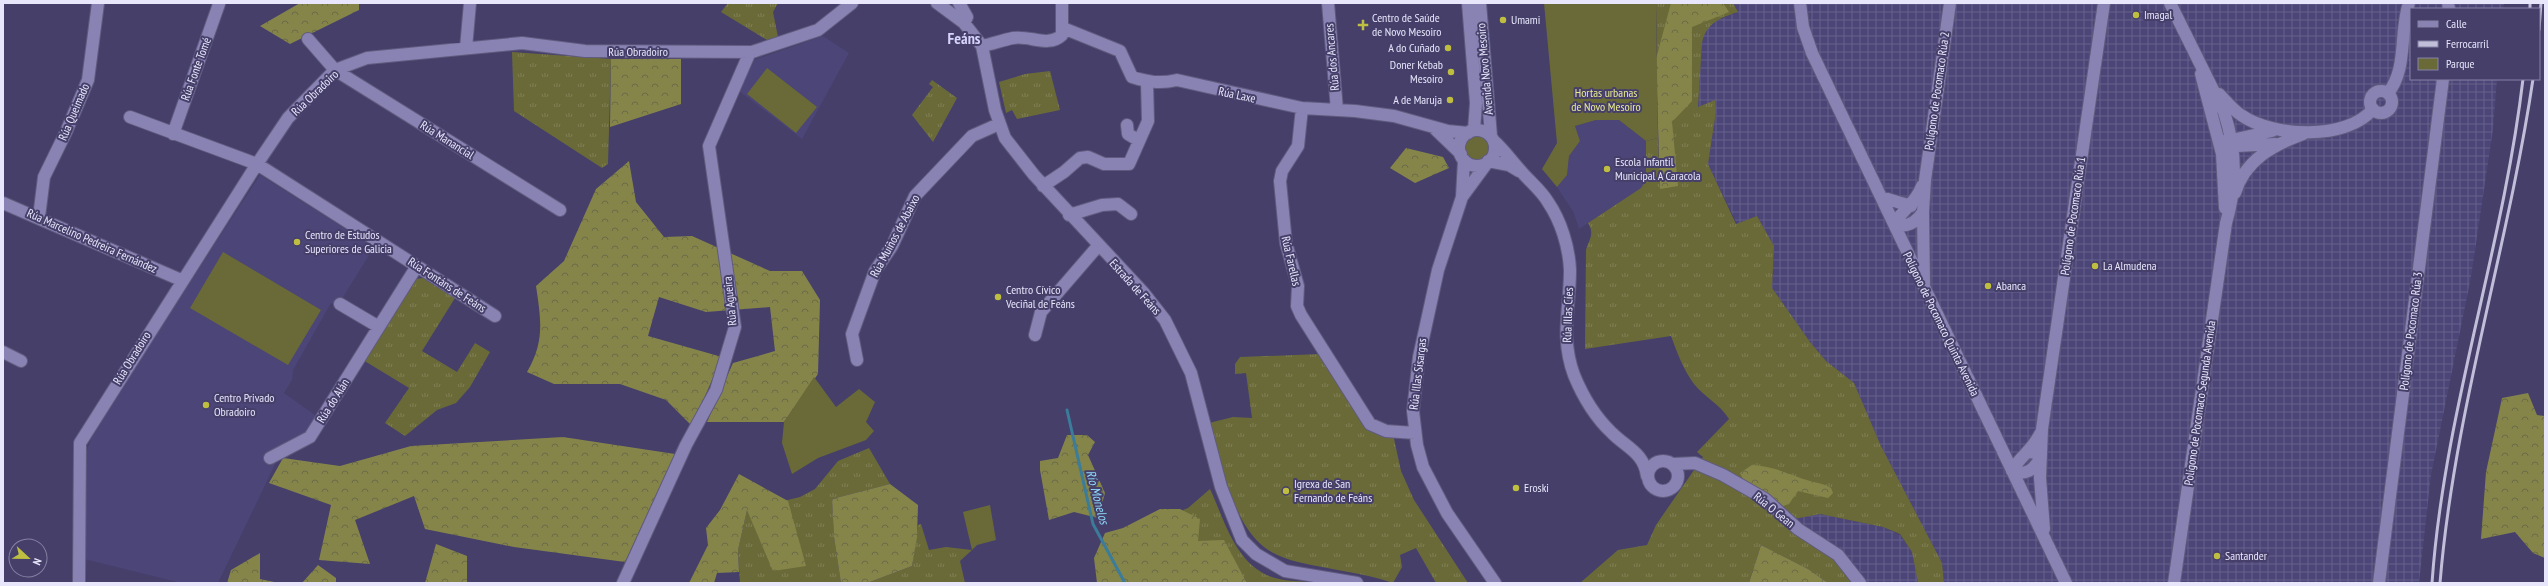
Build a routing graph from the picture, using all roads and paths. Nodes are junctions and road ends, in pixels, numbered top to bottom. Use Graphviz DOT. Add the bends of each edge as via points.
graph roads {
  1 [pos="98,3"];
  2 [pos="470,3"];
  3 [pos="852,3"];
  4 [pos="936,3"];
  5 [pos="959,3"];
  6 [pos="1062,3"];
  7 [pos="1328,3"];
  8 [pos="1468,3"];
  9 [pos="1480,3"];
  10 [pos="1800,3"];
  11 [pos="1950,3"];
  12 [pos="2104,3"];
  13 [pos="2170,3"];
  14 [pos="2409,3"];
  15 [pos="219,4"];
  16 [pos="964,23"];
  17 [pos="1063,28"];
  18 [pos="308,39"];
  19 [pos="982,46"];
  20 [pos="466,48"];
  21 [pos="750,52"];
  22 [pos="335,70"];
  23 [pos="2443,80"];
  24 [pos="1147,82"];
  25 [pos="2210,92"];
  26 [pos="1302,108"];
  27 [pos="1337,110"];
  28 [pos="130,117"];
  29 [pos="999,124"];
  30 [pos="1127,125"];
  31 [pos="1432,127"];
  32 [pos="2276,130"];
  33 [pos="1471,131"];
  34 [pos="2306,132"];
  35 [pos="173,134"];
  36 [pos="1492,138"];
  37 [pos="1138,140"];
  38 [pos="2232,144"];
  39 [pos="2276,144"];
  40 [pos="2222,154"];
  41 [pos="1462,157"];
  42 [pos="1488,162"];
  43 [pos="257,164"];
  44 [pos="1520,171"];
  45 [pos="1925,180"];
  46 [pos="1043,186"];
  47 [pos="1462,197"];
  48 [pos="1881,197"];
  49 [pos="3,203"];
  50 [pos="2232,205"];
  51 [pos="1911,206"];
  52 [pos="560,210"];
  53 [pos="1922,212"];
  54 [pos="1131,214"];
  55 [pos="1069,215"];
  56 [pos="39,217"];
  57 [pos="1894,224"];
  58 [pos="2226,224"];
  59 [pos="1098,246"];
  60 [pos="417,266"];
  61 [pos="181,280"];
  62 [pos="1924,288"];
  63 [pos="340,304"];
  64 [pos="495,316"];
  65 [pos="379,327"];
  66 [pos="1035,335"];
  67 [pos="3,352"];
  68 [pos="856,360"];
  69 [pos="21,361"];
  70 [pos="2042,430"];
  71 [pos="1415,433"];
  72 [pos="1633,449"];
  73 [pos="2002,450"];
  74 [pos="2030,452"];
  75 [pos="270,458"];
  76 [pos="2040,459"];
  77 [pos="1660,461"];
  78 [pos="1673,464"];
  79 [pos="2012,471"];
  80 [pos="1647,476"];
  81 [pos="2045,540"];
  82 [pos="79,583"];
  83 [pos="623,583"];
  84 [pos="1357,583"];
  85 [pos="1495,583"];
  86 [pos="1860,583"];
  87 [pos="2066,583"];
  88 [pos="2174,583"];
  89 [pos="2379,583"];
  1 -- 56 [label="street, Rúa Queimado" via="88,80 44,177"];
  2 -- 20 [label="street"];
  3 -- 21 [label="street, Rúa Obradoiro" via="818,30"];
  4 -- 16 [label="street, Estrada de Feáns"];
  5 -- 16 [label="street" via="967,16"];
  6 -- 17 [label="street"];
  7 -- 27 [label="street, Rúa dos Ancares"];
  8 -- 33 [label="street, Avenida Novo Mesoiro" via="1476,102"];
  9 -- 36 [label="street, Avenida Novo Mesoiro"];
  10 -- 48 [label="street, Polígono de Pocomaco Quinta Avenida" via="1803,28 1812,54"];
  11 -- 45 [label="street, Polígono de Pocomaco Rúa 2"];
  12 -- 70 [label="street, Polígono de Pocomaco Rúa 1"];
  13 -- 25 [label="street, Polígono de Pocomaco Segunda Avenida"];
  14 -- 34 [label="street" via="2400,63 2395,81 2388,93 2377,92 2372,95 2370,101 2373,109 2358,122"];
  15 -- 35 [label="street, Rúa Fonte Tomé"];
  16 -- 19 [label="street, Estrada de Feáns"];
  17 -- 19 [label="street" via="1062,35 1051,42 1014,38"];
  17 -- 24 [label="street, Rúa Laxe" via="1120,50 1132,77"];
  18 -- 22 [label="street, Rúa Manancial"];
  19 -- 29 [label="street, Estrada de Feáns"];
  20 -- 21 [label="street, Rúa Obradoiro" via="522,44 585,51"];
  20 -- 22 [label="street, Rúa Obradoiro" via="367,58"];
  21 -- 83 [label="street, Rúa Agueira" via="709,146 735,328 716,390 686,445"];
  22 -- 43 [label="street, Rúa Obradoiro" via="288,118"];
  22 -- 52 [label="street, Rúa Manancial"];
  23 -- 89 [label="street, Polígono de Pocomaco Rúa 3"];
  24 -- 26 [label="street, Rúa Laxe" via="1164,83 1177,80"];
  24 -- 37 [label="street" via="1148,121"];
  25 -- 32 [label="street" via="2241,115"];
  25 -- 38 [label="street" via="2225,136"];
  25 -- 40 [label="street, Polígono de Pocomaco Segunda Avenida"];
  26 -- 27 [label="street, Rúa Laxe"];
  26 -- 71 [label="street, Rúa Farellas" via="1298,146 1282,171 1280,181 1286,242 1298,286 1300,315 1370,424 1386,431"];
  27 -- 31 [label="street, Rúa Laxe" via="1394,116"];
  28 -- 35 [label="street"];
  29 -- 46 [label="street, Estrada de Feáns" via="1005,138"];
  29 -- 68 [label="street, Rúa Muíños de Abaixo" via="988,127 968,140 915,196 892,246 875,271 852,334"];
  30 -- 37 [label="street" via="1128,134"];
  31 -- 33 [label="street, Rúa Laxe"];
  31 -- 41 [label="street, Rúa Laxe"];
  32 -- 34 [label="street"];
  32 -- 38 [label="street" via="2236,139"];
  33 -- 36 [label="street" via="1486,132"];
  33 -- 41 [label="street" via="1460,142"];
  34 -- 39 [label="street"];
  35 -- 43 [label="street"];
  36 -- 42 [label="street" via="1494,153"];
  36 -- 44 [label="street, Rúa Illas Cíes" via="1504,149"];
  37 -- 46 [label="street" via="1129,164 1104,164 1080,158"];
  38 -- 39 [label="street" via="2250,147"];
  38 -- 40 [label="street"];
  38 -- 50 [label="street, Polígono de Pocomaco Segunda Avenida"];
  39 -- 50 [label="street" via="2248,169 2237,186"];
  40 -- 58 [label="street, Polígono de Pocomaco Segunda Avenida"];
  41 -- 42 [label="street" via="1475,165"];
  41 -- 47 [label="street, Rúa Illas Sisargas"];
  42 -- 44 [label="street, Rúa Illas Cíes" via="1509,165"];
  42 -- 47 [label="street, Rúa Illas Sisargas"];
  43 -- 60 [label="street, Rúa Fontáns de Feáns"];
  43 -- 61 [label="street, Rúa Obradoiro"];
  44 -- 72 [label="street, Rúa Illas Cíes" via="1548,201 1559,222 1566,244 1570,270 1565,326 1566,352 1574,375 1584,397 1598,417 1613,434"];
  45 -- 51 [label="street, Polígono de Pocomaco Rúa 2"];
  45 -- 53 [label="street, Polígono de Pocomaco Rúa 2"];
  46 -- 55 [label="street, Estrada de Feáns"];
  47 -- 71 [label="street, Rúa Illas Sisargas" via="1427,313 1414,394"];
  48 -- 51 [label="street"];
  48 -- 57 [label="street, Polígono de Pocomaco Quinta Avenida"];
  49 -- 56 [label="street, Rúa Marcelino Pedreira Fernández"];
  50 -- 58 [label="street, Polígono de Pocomaco Segunda Avenida"];
  51 -- 57 [label="street, Polígono de Pocomaco Rúa 2" via="1898,216"];
  53 -- 57 [label="street" via="1911,224 1902,227"];
  53 -- 62 [label="street, Polígono de Pocomaco Rúa 2"];
  54 -- 55 [label="street" via="1118,204 1102,205"];
  55 -- 59 [label="street, Estrada de Feáns"];
  56 -- 61 [label="street, Rúa Marcelino Pedreira Fernández"];
  57 -- 62 [label="street, Polígono de Pocomaco Quinta Avenida"];
  58 -- 88 [label="street, Polígono de Pocomaco Segunda Avenida"];
  59 -- 66 [label="street" via="1041,312"];
  59 -- 84 [label="street, Estrada de Feáns" via="1143,292 1165,320 1183,354 1191,373 1221,487 1242,540 1256,554 1285,570"];
  60 -- 64 [label="street, Rúa Fontáns de Feáns"];
  60 -- 65 [label="street, Rúa do Alán"];
  61 -- 82 [label="street, Rúa Obradoiro" via="80,443"];
  62 -- 73 [label="street, Polígono de Pocomaco Quinta Avenida"];
  63 -- 65 [label="street"];
  65 -- 75 [label="street, Rúa do Alán" via="310,437"];
  67 -- 69 [label="street"];
  70 -- 74 [label="street, Polígono de Pocomaco Rúa 1"];
  70 -- 76 [label="street, Polígono de Pocomaco Rúa 1"];
  71 -- 85 [label="street, Rúa Illas Sisargas" via="1423,467 1432,486 1447,513"];
  72 -- 77 [label="street, Rúa Illas Cíes" via="1655,456"];
  72 -- 80 [label="street, Rúa Illas Cíes" via="1646,464"];
  73 -- 74 [label="street" via="2009,453"];
  73 -- 79 [label="street, Polígono de Pocomaco Quinta Avenida"];
  74 -- 76 [label="street" via="2037,453"];
  74 -- 79 [label="street"];
  76 -- 79 [label="street" via="2029,472 2020,474"];
  76 -- 81 [label="street, Polígono de Pocomaco Rúa 1" via="2040,501"];
  77 -- 78 [label="street, Rúa Illas Cíes"];
  77 -- 80 [label="street" via="1649,469"];
  78 -- 80 [label="street, Rúa Illas Cíes" via="1678,477 1672,489 1659,491 1648,482"];
  78 -- 86 [label="street, Rúa O Gean" via="1695,463 1765,499 1798,529 1838,554"];
  79 -- 81 [label="street, Polígono de Pocomaco Quinta Avenida"];
  81 -- 87 [label="street, Polígono de Pocomaco Quinta Avenida"];
}
